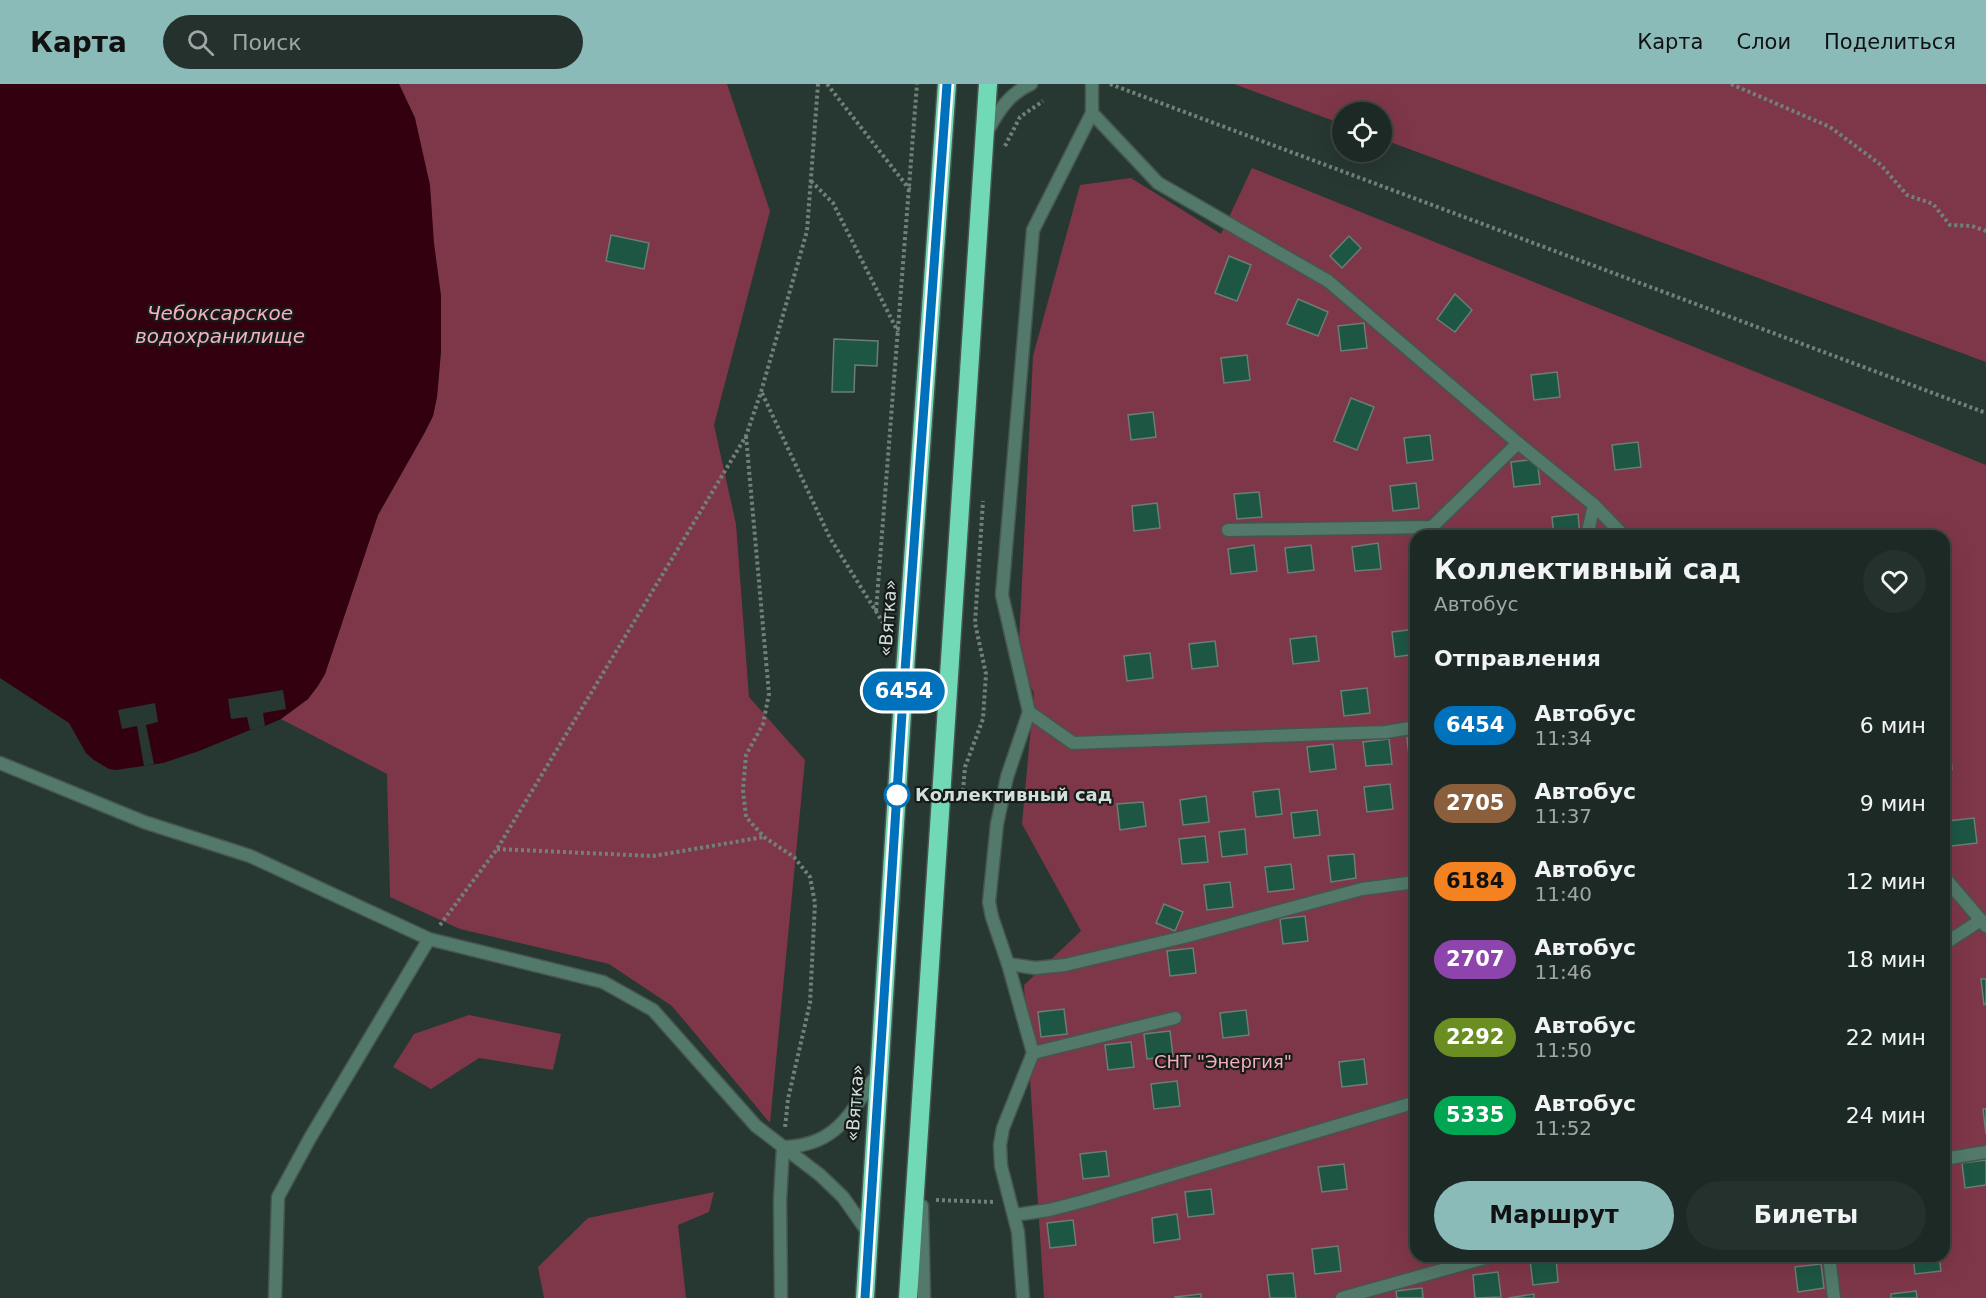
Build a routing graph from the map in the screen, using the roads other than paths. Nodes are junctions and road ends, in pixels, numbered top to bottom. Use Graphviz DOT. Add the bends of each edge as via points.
graph roads {
  1 [pos="947,84"];
  2 [pos="988,84"];
  3 [pos="1031,84"];
  4 [pos="1092,84"];
  5 [pos="1092,113"];
  6 [pos="984,136"];
  7 [pos="1518,443"];
  8 [pos="1594,505"];
  9 [pos="1228,530"];
  10 [pos="1588,530"];
  11 [pos="1618,530"];
  12 [pos="1029,712"];
  13 [pos="1410,728"];
  14 [pos="0,763"];
  15 [pos="1410,883"];
  16 [pos="1950,884"];
  17 [pos="1983,923"];
  18 [pos="429,939"];
  19 [pos="1950,941"];
  20 [pos="1008,964"];
  21 [pos="1175,1018"];
  22 [pos="1034,1053"];
  23 [pos="878,1073"];
  24 [pos="920,1102"];
  25 [pos="1410,1104"];
  26 [pos="783,1147"];
  27 [pos="1986,1152"];
  28 [pos="1950,1159"];
  29 [pos="1012,1209"];
  30 [pos="868,1234"];
  31 [pos="1471,1262"];
  32 [pos="1830,1262"];
  33 [pos="275,1298"];
  34 [pos="781,1298"];
  35 [pos="865,1298"];
  36 [pos="908,1298"];
  37 [pos="924,1298"];
  38 [pos="1023,1298"];
  39 [pos="1342,1298"];
  40 [pos="1834,1298"];
  1 -- 23 [label="highway, «Вятка»"];
  2 -- 6 [label="highway"];
  3 -- 6 [label="street" via="1000,109"];
  4 -- 5 [label="street"];
  5 -- 7 [label="street" via="1158,183 1328,281"];
  5 -- 12 [label="street" via="1033,230 1002,595"];
  6 -- 24 [label="highway"];
  7 -- 8 [label="street"];
  7 -- 9 [label="street" via="1432,527"];
  8 -- 10 [label="street"];
  8 -- 11 [label="street"];
  12 -- 13 [label="street" via="1072,743"];
  12 -- 20 [label="street" via="1007,777 997,824 989,902"];
  14 -- 18 [label="street" via="144,822 250,856"];
  15 -- 20 [label="street" via="1362,889 1065,965 1035,968"];
  16 -- 17 [label="street"];
  17 -- 19 [label="street"];
  18 -- 26 [label="street" via="603,982 653,1010 756,1126"];
  18 -- 33 [label="street" via="278,1197"];
  20 -- 22 [label="street"];
  21 -- 22 [label="street"];
  22 -- 29 [label="street" via="1003,1128 1000,1145"];
  23 -- 26 [label="street" via="845,1121 829,1135 813,1143"];
  23 -- 30 [label="highway, «Вятка»"];
  24 -- 36 [label="highway"];
  24 -- 37 [label="street"];
  25 -- 29 [label="street" via="1084,1201 1049,1210"];
  26 -- 30 [label="street" via="835,1190"];
  26 -- 34 [label="street"];
  27 -- 28 [label="street"];
  29 -- 38 [label="street" via="1018,1233"];
  30 -- 35 [label="highway, «Вятка»"];
  31 -- 39 [label="street"];
  32 -- 40 [label="street"];
}
